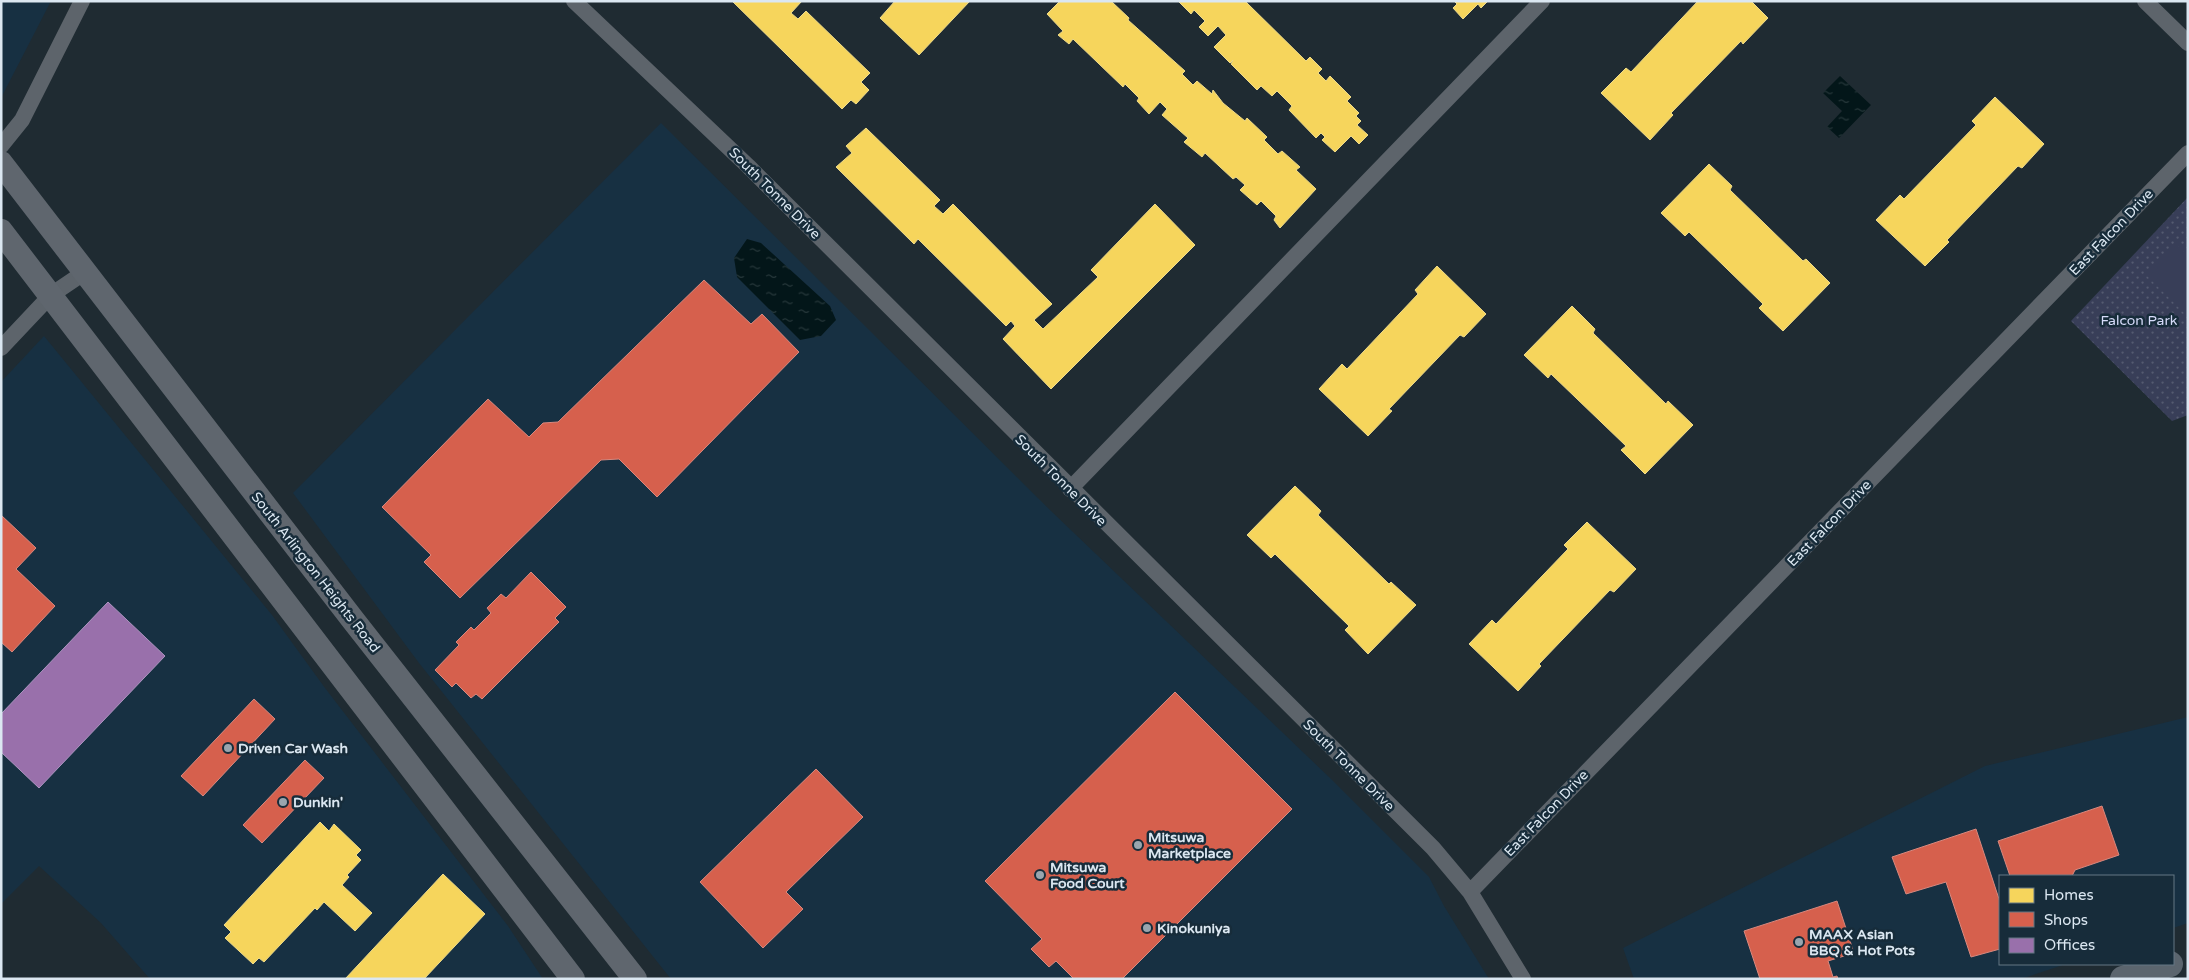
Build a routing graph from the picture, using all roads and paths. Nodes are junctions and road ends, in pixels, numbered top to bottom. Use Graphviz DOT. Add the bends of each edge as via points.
graph roads {
  1 [pos="82,1"];
  2 [pos="574,1"];
  3 [pos="1542,1"];
  4 [pos="2146,1"];
  5 [pos="2188,43"];
  6 [pos="1,146"];
  7 [pos="2188,153"];
  8 [pos="1,163"];
  9 [pos="1,231"];
  10 [pos="85,272"];
  11 [pos="51,295"];
  12 [pos="1,348"];
  13 [pos="1070,489"];
  14 [pos="1470,892"];
  15 [pos="2188,958"];
  16 [pos="2174,962"];
  17 [pos="2165,965"];
  18 [pos="573,979"];
  19 [pos="635,979"];
  20 [pos="1524,979"];
  21 [pos="2123,979"];
  1 -- 6 [label="street" via="22,120"];
  2 -- 13 [label="street, South Tonne Drive" via="748,166"];
  3 -- 13 [label="street"];
  4 -- 5 [label="street"];
  7 -- 14 [label="street, East Falcon Drive"];
  8 -- 10 [label="main road, South Arlington Heights Road"];
  9 -- 11 [label="main road"];
  10 -- 11 [label="street"];
  10 -- 19 [label="main road, South Arlington Heights Road"];
  11 -- 12 [label="street"];
  11 -- 18 [label="main road"];
  13 -- 14 [label="street, South Tonne Drive" via="1433,848"];
  14 -- 20 [label="street, South Tonne Drive"];
  15 -- 16 [label="main road"];
  17 -- 21 [label="main road"];
}
